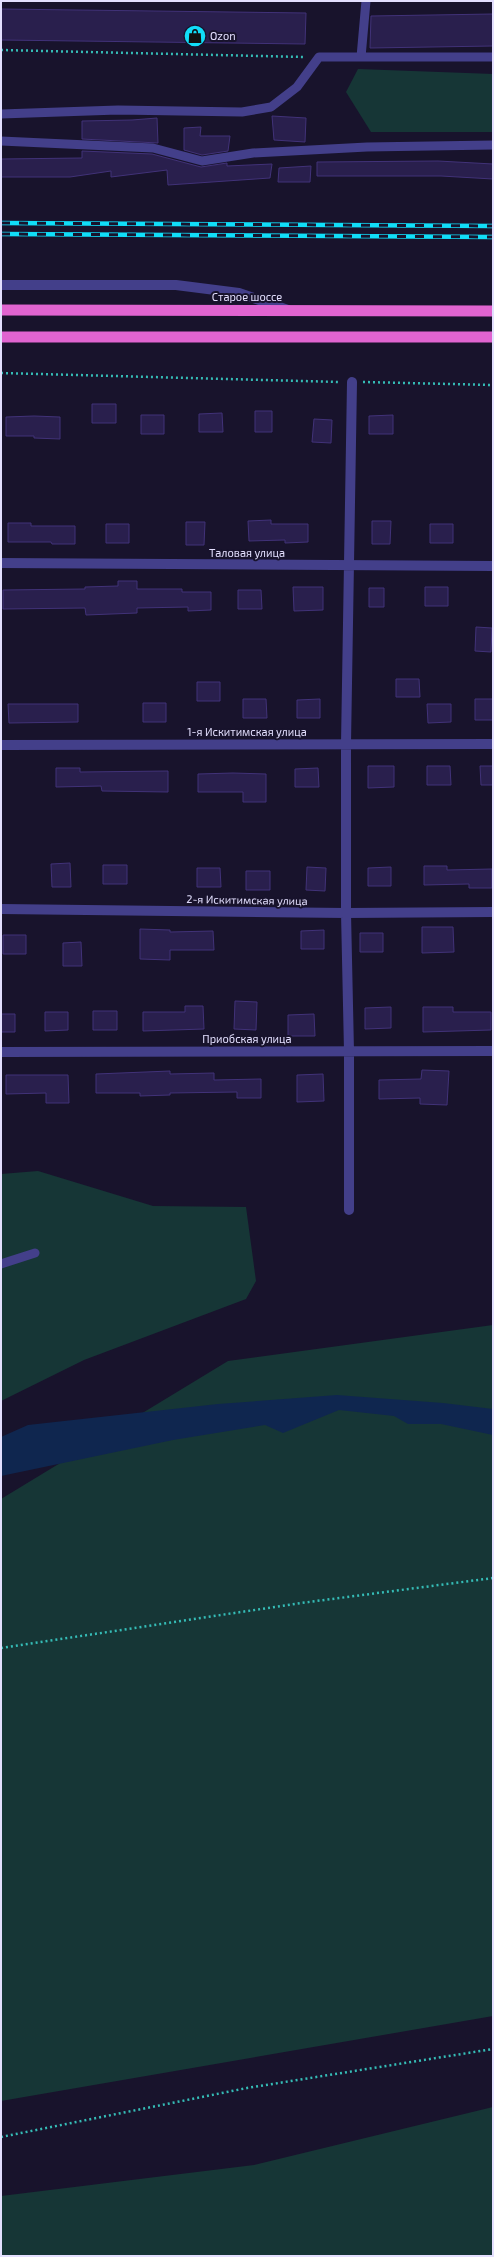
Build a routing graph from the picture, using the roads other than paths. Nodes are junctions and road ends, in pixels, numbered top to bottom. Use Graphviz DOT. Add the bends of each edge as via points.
graph roads {
  1 [pos="366,1"];
  2 [pos="360,57"];
  3 [pos="493,57"];
  4 [pos="1,114"];
  5 [pos="1,141"];
  6 [pos="493,145"];
  7 [pos="1,285"];
  8 [pos="1,310"];
  9 [pos="288,310"];
  10 [pos="493,311"];
  11 [pos="1,337"];
  12 [pos="493,337"];
  13 [pos="352,382"];
  14 [pos="1,563"];
  15 [pos="350,566"];
  16 [pos="493,566"];
  17 [pos="346,744"];
  18 [pos="493,744"];
  19 [pos="1,745"];
  20 [pos="1,909"];
  21 [pos="493,912"];
  22 [pos="346,913"];
  23 [pos="349,1051"];
  24 [pos="493,1051"];
  25 [pos="1,1052"];
  26 [pos="350,1210"];
  27 [pos="35,1253"];
  28 [pos="1,1264"];
  1 -- 2 [label="lane"];
  2 -- 3 [label="lane"];
  2 -- 4 [label="lane" via="319,57 297,87 272,107 242,112 118,110"];
  5 -- 6 [label="lane" via="153,148 202,161 253,153"];
  7 -- 9 [label="street" via="176,285 239,292"];
  8 -- 9 [label="highway, Старое шоссе"];
  9 -- 10 [label="highway, Старое шоссе"];
  11 -- 12 [label="highway"];
  13 -- 15 [label="street"];
  14 -- 15 [label="street, Таловая улица"];
  15 -- 16 [label="street, Таловая улица"];
  15 -- 17 [label="street"];
  17 -- 18 [label="street, 1-я Искитимская улица"];
  17 -- 19 [label="street, 1-я Искитимская улица"];
  17 -- 22 [label="street"];
  20 -- 22 [label="street, 2-я Искитимская улица"];
  21 -- 22 [label="street, 2-я Искитимская улица"];
  22 -- 23 [label="street"];
  23 -- 24 [label="street, Приобская улица"];
  23 -- 25 [label="street, Приобская улица"];
  23 -- 26 [label="street"];
  27 -- 28 [label="lane"];
}
